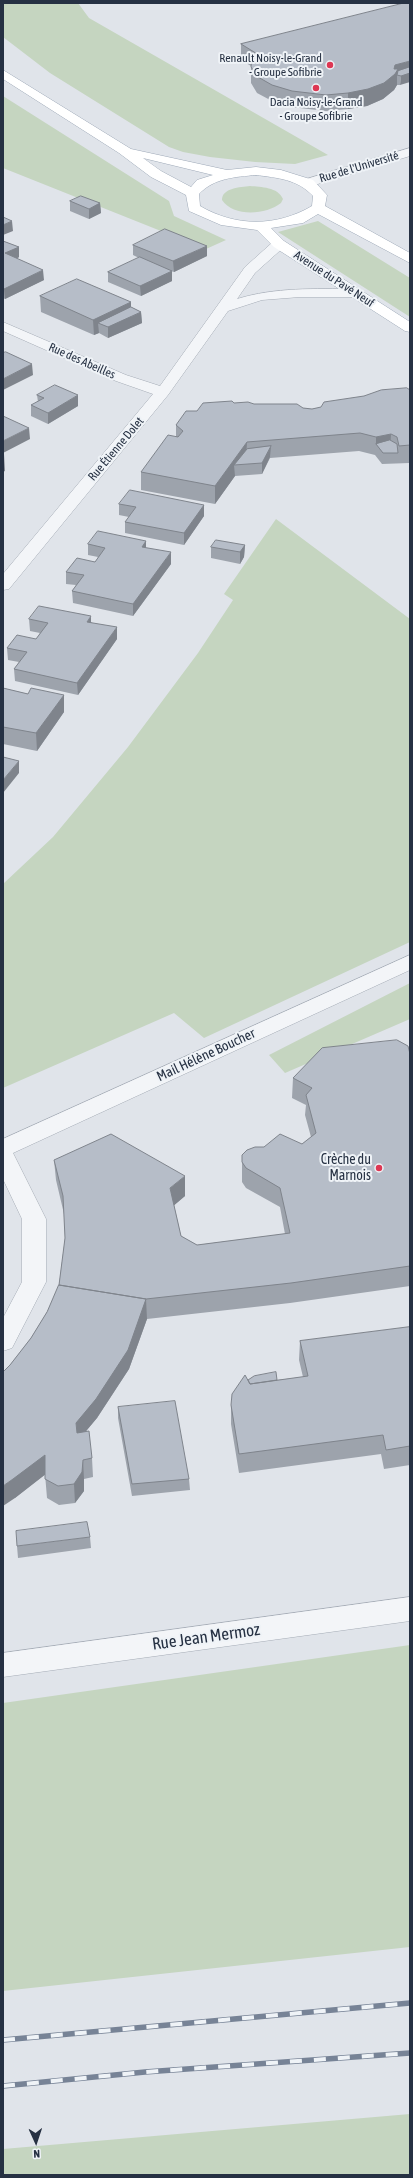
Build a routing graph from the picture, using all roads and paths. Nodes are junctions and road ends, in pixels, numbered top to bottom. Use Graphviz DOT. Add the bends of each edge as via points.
graph roads {
  1 [pos="3,74"];
  2 [pos="124,150"];
  3 [pos="410,152"];
  4 [pos="227,174"];
  5 [pos="308,183"];
  6 [pos="192,193"];
  7 [pos="318,208"];
  8 [pos="261,226"];
  9 [pos="279,244"];
  10 [pos="410,259"];
  11 [pos="355,293"];
  12 [pos="222,308"];
  13 [pos="3,326"];
  14 [pos="410,328"];
  15 [pos="163,392"];
  16 [pos="3,585"];
  17 [pos="410,962"];
  18 [pos="3,1148"];
  19 [pos="3,1155"];
  20 [pos="3,1341"];
  21 [pos="410,1608"];
  22 [pos="3,1665"];
  1 -- 2 [label="main road"];
  2 -- 4 [label="main road"];
  2 -- 6 [label="main road" via="156,174"];
  3 -- 5 [label="street, Rue de l'Université"];
  4 -- 5 [label="main road" via="256,171 281,174"];
  4 -- 6 [label="main road" via="202,183"];
  5 -- 7 [label="main road" via="320,195"];
  6 -- 8 [label="main road" via="194,208 212,219 234,225"];
  7 -- 8 [label="main road" via="298,220"];
  7 -- 10 [label="main road"];
  8 -- 9 [label="main road, Avenue du Pavé Neuf"];
  9 -- 11 [label="main road, Avenue du Pavé Neuf"];
  9 -- 12 [label="street, Rue Étienne Dolet" via="250,270"];
  11 -- 12 [label="street" via="300,292 261,296"];
  11 -- 14 [label="main road, Avenue du Pavé Neuf"];
  12 -- 15 [label="street, Rue Étienne Dolet"];
  13 -- 15 [label="street, Rue des Abeilles" via="121,378"];
  15 -- 16 [label="street, Rue Étienne Dolet"];
  17 -- 18 [label="street, Mail Hélène Boucher"];
  19 -- 20 [label="street" via="34,1219 34,1282"];
  21 -- 22 [label="street, Rue Jean Mermoz"];
}
